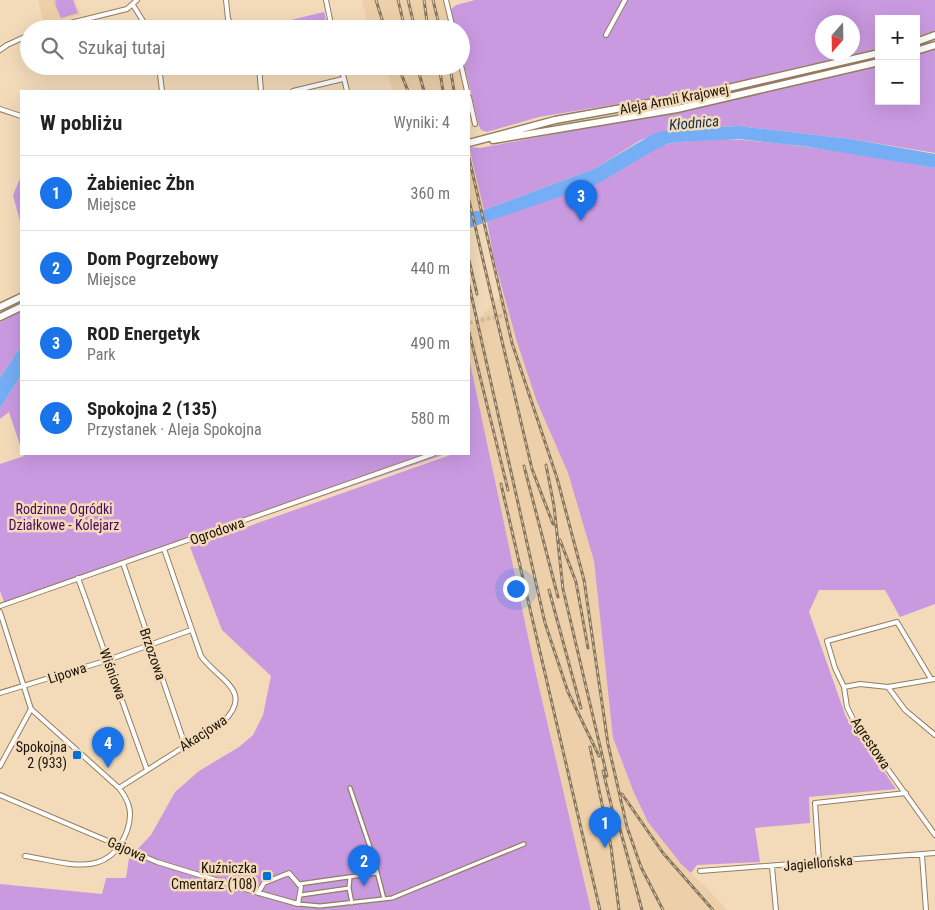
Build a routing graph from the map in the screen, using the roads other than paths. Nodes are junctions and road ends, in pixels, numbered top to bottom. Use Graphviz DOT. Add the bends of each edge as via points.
graph roads {
  1 [pos="137,0"];
  2 [pos="226,0"];
  3 [pos="326,0"];
  4 [pos="446,0"];
  5 [pos="625,0"];
  6 [pos="133,5"];
  7 [pos="82,20"];
  8 [pos="142,20"];
  9 [pos="229,20"];
  10 [pos="330,20"];
  11 [pos="450,20"];
  12 [pos="606,35"];
  13 [pos="935,36"];
  14 [pos="20,39"];
  15 [pos="920,41"];
  16 [pos="935,45"];
  17 [pos="1,47"];
  18 [pos="920,50"];
  19 [pos="875,54"];
  20 [pos="875,63"];
  21 [pos="160,75"];
  22 [pos="260,75"];
  23 [pos="342,75"];
  24 [pos="463,75"];
  25 [pos="343,79"];
  26 [pos="162,90"];
  27 [pos="261,90"];
  28 [pos="296,90"];
  29 [pos="347,90"];
  30 [pos="467,90"];
  31 [pos="470,102"];
  32 [pos="0,109"];
  33 [pos="20,116"];
  34 [pos="475,124"];
  35 [pos="470,143"];
  36 [pos="470,143"];
  37 [pos="20,297"];
  38 [pos="0,306"];
  39 [pos="20,307"];
  40 [pos="0,317"];
  41 [pos="430,455"];
  42 [pos="164,549"];
  43 [pos="123,563"];
  44 [pos="78,578"];
  45 [pos="0,606"];
  46 [pos="0,612"];
  47 [pos="190,630"];
  48 [pos="150,645"];
  49 [pos="108,660"];
  50 [pos="933,679"];
  51 [pos="23,687"];
  52 [pos="844,687"];
  53 [pos="888,687"];
  54 [pos="0,693"];
  55 [pos="32,709"];
  56 [pos="935,735"];
  57 [pos="185,745"];
  58 [pos="0,766"];
  59 [pos="147,770"];
  60 [pos="119,788"];
  61 [pos="350,788"];
  62 [pos="906,793"];
  63 [pos="0,795"];
  64 [pos="935,835"];
  65 [pos="524,844"];
  66 [pos="121,845"];
  67 [pos="935,853"];
  68 [pos="922,855"];
  69 [pos="25,856"];
  70 [pos="819,862"];
  71 [pos="772,867"];
  72 [pos="700,871"];
  73 [pos="377,873"];
  74 [pos="350,877"];
  75 [pos="299,884"];
  76 [pos="349,888"];
  77 [pos="258,893"];
  78 [pos="301,894"];
  79 [pos="384,899"];
  80 [pos="352,903"];
  81 [pos="298,904"];
  82 [pos="307,908"];
  83 [pos="776,910"];
  84 [pos="926,910"];
  1 -- 6 [label="street"];
  2 -- 9 [label="street"];
  3 -- 10 [label="street"];
  4 -- 11 [label="street"];
  5 -- 12 [label="street"];
  6 -- 7 [label="street"];
  6 -- 8 [label="street"];
  13 -- 15 [label="main road"];
  14 -- 17 [label="street"];
  16 -- 18 [label="main road"];
  19 -- 35 [label="main road, Aleja Armii Krajowej" via="711,92 555,120"];
  20 -- 36 [label="main road, Aleja Armii Krajowej" via="677,109"];
  21 -- 26 [label="street"];
  22 -- 27 [label="street"];
  23 -- 25 [label="street"];
  24 -- 30 [label="street"];
  25 -- 28 [label="street"];
  25 -- 29 [label="street"];
  31 -- 34 [label="street"];
  32 -- 33 [label="street"];
  37 -- 38 [label="main road"];
  39 -- 40 [label="main road"];
  41 -- 42 [label="street, Ogrodowa"];
  42 -- 43 [label="street, Ogrodowa"];
  42 -- 47 [label="street, Akacjowa"];
  43 -- 44 [label="street, Ogrodowa"];
  43 -- 48 [label="street, Brzozowa"];
  44 -- 45 [label="street, Ogrodowa"];
  44 -- 49 [label="street, Wiśniowa"];
  46 -- 51 [label="street"];
  47 -- 48 [label="street, Lipowa"];
  47 -- 57 [label="street, Akacjowa" via="208,666 232,687 236,703 223,722"];
  48 -- 49 [label="street, Lipowa"];
  48 -- 57 [label="street, Brzozowa"];
  49 -- 51 [label="street, Lipowa"];
  49 -- 59 [label="street, Wiśniowa"];
  50 -- 52 [label="street, Agrestowa" via="897,622 827,641"];
  50 -- 53 [label="street"];
  51 -- 54 [label="street, Lipowa"];
  51 -- 55 [label="street"];
  52 -- 53 [label="street" via="860,684"];
  52 -- 62 [label="street, Agrestowa" via="847,707 856,725"];
  53 -- 56 [label="street" via="905,710"];
  55 -- 58 [label="street"];
  55 -- 60 [label="street"];
  57 -- 59 [label="street, Akacjowa"];
  59 -- 60 [label="street, Akacjowa"];
  60 -- 66 [label="street" via="127,798 130,814"];
  61 -- 73 [label="street"];
  62 -- 64 [label="street, Agrestowa"];
  62 -- 70 [label="street" via="815,803"];
  63 -- 66 [label="street, Gajowa"];
  65 -- 79 [label="street" via="398,897"];
  66 -- 69 [label="street" via="99,863 84,865"];
  66 -- 77 [label="street, Gajowa" via="157,862"];
  67 -- 68 [label="street, Jagiellońska"];
  68 -- 70 [label="street, Jagiellońska"];
  68 -- 84 [label="street"];
  70 -- 71 [label="street, Jagiellońska"];
  71 -- 72 [label="street, Jagiellońska"];
  71 -- 83 [label="street"];
  73 -- 74 [label="street"];
  73 -- 79 [label="street"];
  74 -- 75 [label="street"];
  74 -- 76 [label="street"];
  75 -- 77 [label="street" via="288,874 264,883"];
  75 -- 78 [label="street"];
  76 -- 78 [label="street"];
  76 -- 80 [label="street"];
  77 -- 81 [label="street, Gajowa"];
  78 -- 81 [label="street"];
  79 -- 80 [label="street"];
  80 -- 82 [label="street"];
  81 -- 82 [label="street"];
}
